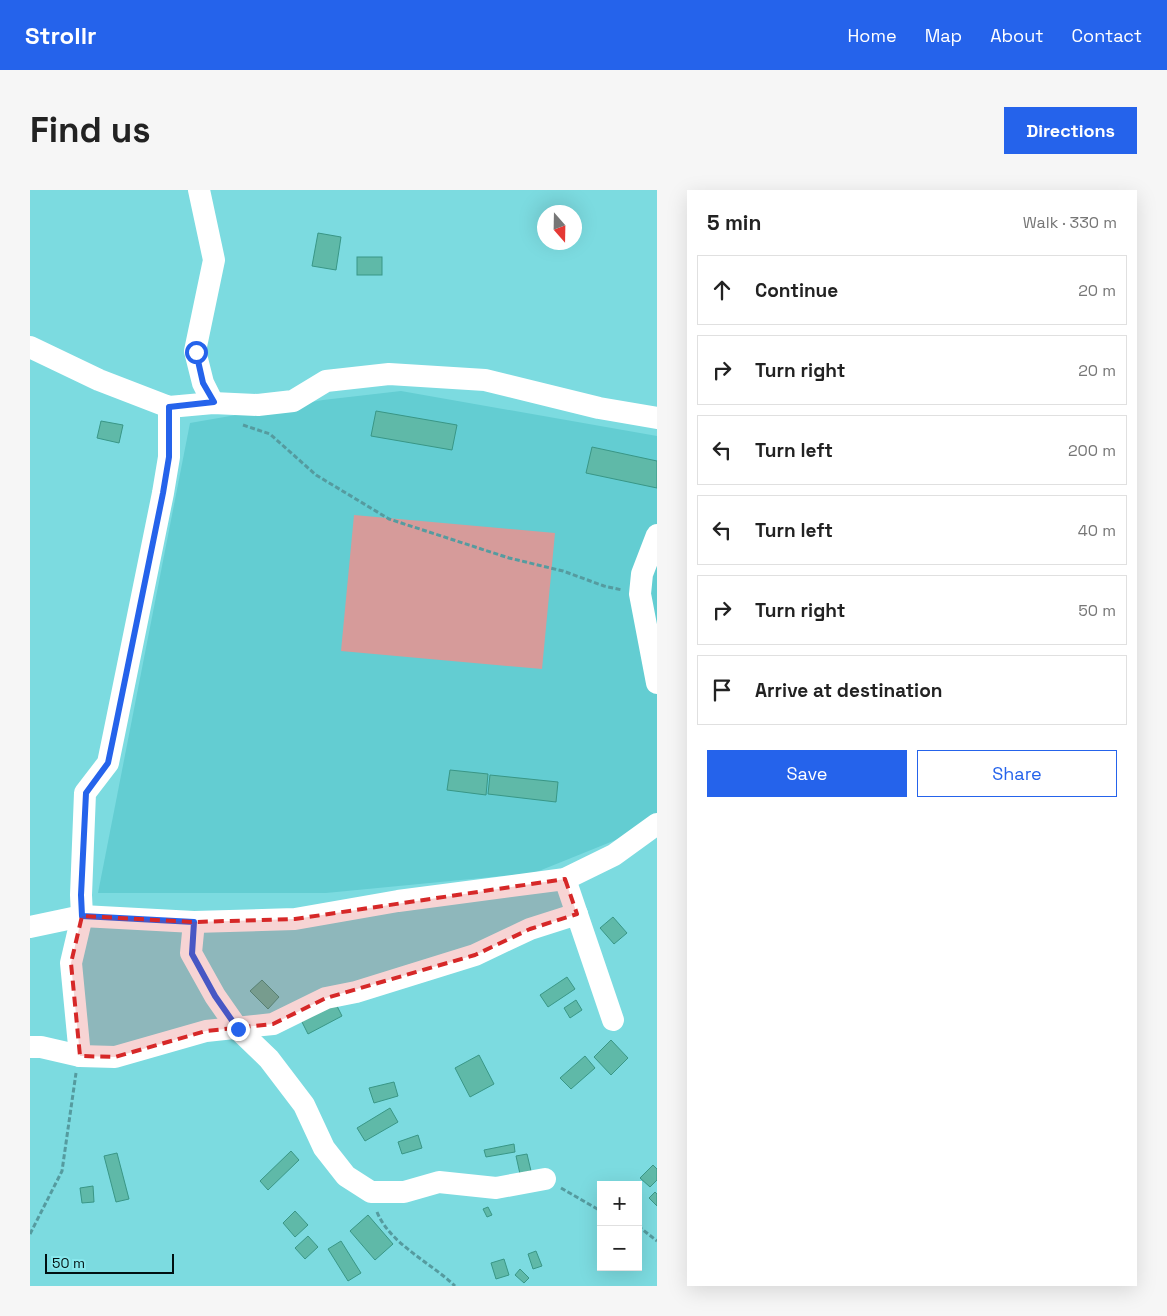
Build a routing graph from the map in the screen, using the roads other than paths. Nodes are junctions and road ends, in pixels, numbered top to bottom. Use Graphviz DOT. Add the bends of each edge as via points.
graph roads {
  1 [pos="199,190"];
  2 [pos="30,347"];
  3 [pos="214,402"];
  4 [pos="169,407"];
  5 [pos="657,418"];
  6 [pos="657,535"];
  7 [pos="657,684"];
  8 [pos="657,824"];
  9 [pos="565,879"];
  10 [pos="577,914"];
  11 [pos="82,916"];
  12 [pos="194,922"];
  13 [pos="30,927"];
  14 [pos="613,1020"];
  15 [pos="238,1029"];
  16 [pos="30,1047"];
  17 [pos="80,1056"];
  18 [pos="545,1179"];
  1 -- 3 [label="street" via="214,260 196,352 203,383"];
  2 -- 4 [label="street" via="99,380"];
  3 -- 4 [label="street"];
  3 -- 5 [label="street" via="258,405 293,401 326,380 390,374 484,380 599,408"];
  4 -- 11 [label="street" via="169,457 163,493 108,763 86,793"];
  6 -- 7 [label="street" via="642,574 640,594"];
  8 -- 9 [label="street" via="614,855"];
  9 -- 10 [label="street"];
  9 -- 12 [label="street" via="398,901 295,919"];
  10 -- 14 [label="street"];
  10 -- 15 [label="street" via="530,929 475,954 356,992 326,998 274,1024"];
  11 -- 12 [label="street"];
  11 -- 13 [label="street"];
  11 -- 17 [label="street" via="71,964"];
  12 -- 15 [label="street" via="192,954"];
  15 -- 17 [label="street" via="206,1031 115,1057"];
  15 -- 18 [label="street" via="268,1059 304,1105 324,1148 346,1176 370,1192 404,1192 440,1182 496,1188"];
  16 -- 17 [label="street"];
}
